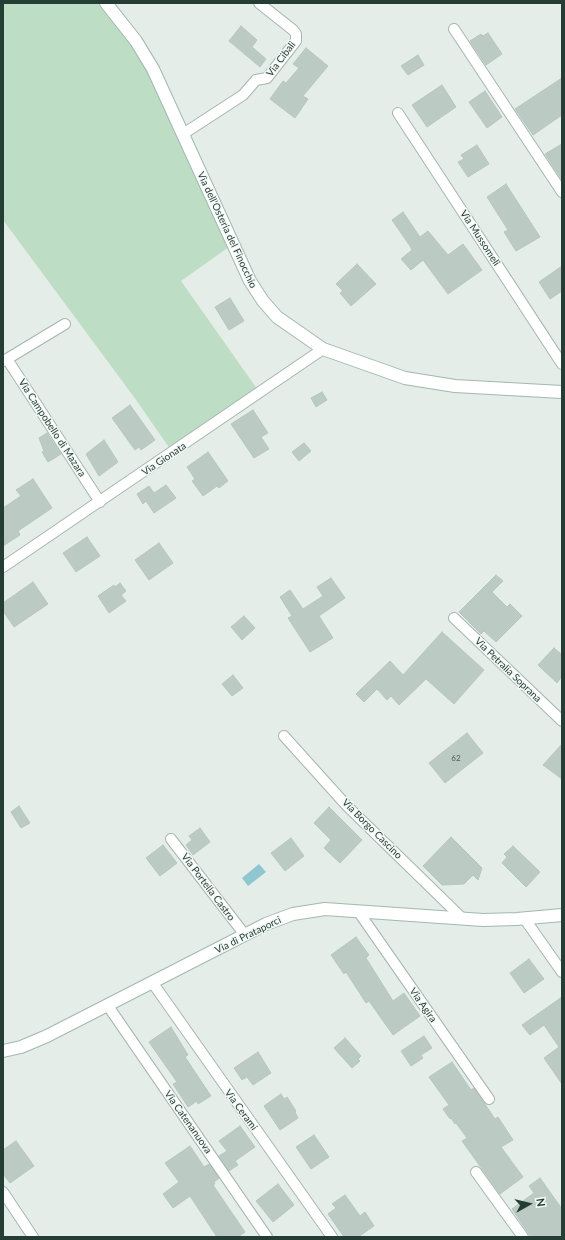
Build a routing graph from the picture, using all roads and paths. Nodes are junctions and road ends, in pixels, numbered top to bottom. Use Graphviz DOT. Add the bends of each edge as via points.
graph roads {
  1 [pos="106,3"];
  2 [pos="259,3"];
  3 [pos="454,29"];
  4 [pos="398,113"];
  5 [pos="183,134"];
  6 [pos="562,192"];
  7 [pos="66,324"];
  8 [pos="323,349"];
  9 [pos="5,360"];
  10 [pos="562,364"];
  11 [pos="562,392"];
  12 [pos="100,502"];
  13 [pos="3,567"];
  14 [pos="454,618"];
  15 [pos="562,721"];
  16 [pos="284,736"];
  17 [pos="171,839"];
  18 [pos="358,911"];
  19 [pos="562,915"];
  20 [pos="524,918"];
  21 [pos="463,919"];
  22 [pos="245,935"];
  23 [pos="562,972"];
  24 [pos="152,982"];
  25 [pos="108,1006"];
  26 [pos="3,1051"];
  27 [pos="489,1099"];
  28 [pos="476,1172"];
  29 [pos="3,1192"];
  30 [pos="33,1237"];
  31 [pos="267,1237"];
  32 [pos="332,1237"];
  33 [pos="523,1237"];
  1 -- 5 [label="street, Via dell'Osteria del Finocchio" via="142,51"];
  2 -- 5 [label="street, Via Cibali" via="293,30 296,41 267,78 256,80 243,95"];
  3 -- 6 [label="street"];
  4 -- 10 [label="street, Via Mussomeli"];
  5 -- 8 [label="street, Via dell'Osteria del Finocchio" via="246,273 260,297 278,317"];
  7 -- 9 [label="street"];
  8 -- 11 [label="street, Via dell'Osteria del Finocchio" via="384,372 417,381 455,386"];
  8 -- 12 [label="street, Via Gionata"];
  9 -- 12 [label="street, Via Campobello di Mazara"];
  12 -- 13 [label="street, Via Gionata"];
  14 -- 15 [label="street, Via Petralia Soprana"];
  16 -- 21 [label="street, Via Borgo Cascino" via="347,806"];
  17 -- 22 [label="street, Via Portella Castro"];
  18 -- 21 [label="street, Via di Prataporci"];
  18 -- 22 [label="street, Via di Prataporci" via="325,909 300,913 273,921"];
  18 -- 27 [label="street, Via Agira"];
  19 -- 20 [label="street, Via di Prataporci"];
  20 -- 21 [label="street, Via di Prataporci"];
  20 -- 23 [label="street"];
  22 -- 24 [label="street, Via di Prataporci"];
  24 -- 25 [label="street, Via di Prataporci"];
  24 -- 32 [label="street, Via Cerami"];
  25 -- 26 [label="street, Via di Prataporci" via="43,1038"];
  25 -- 31 [label="street, Via Catenanuova"];
  28 -- 33 [label="street"];
  29 -- 30 [label="street"];
}
